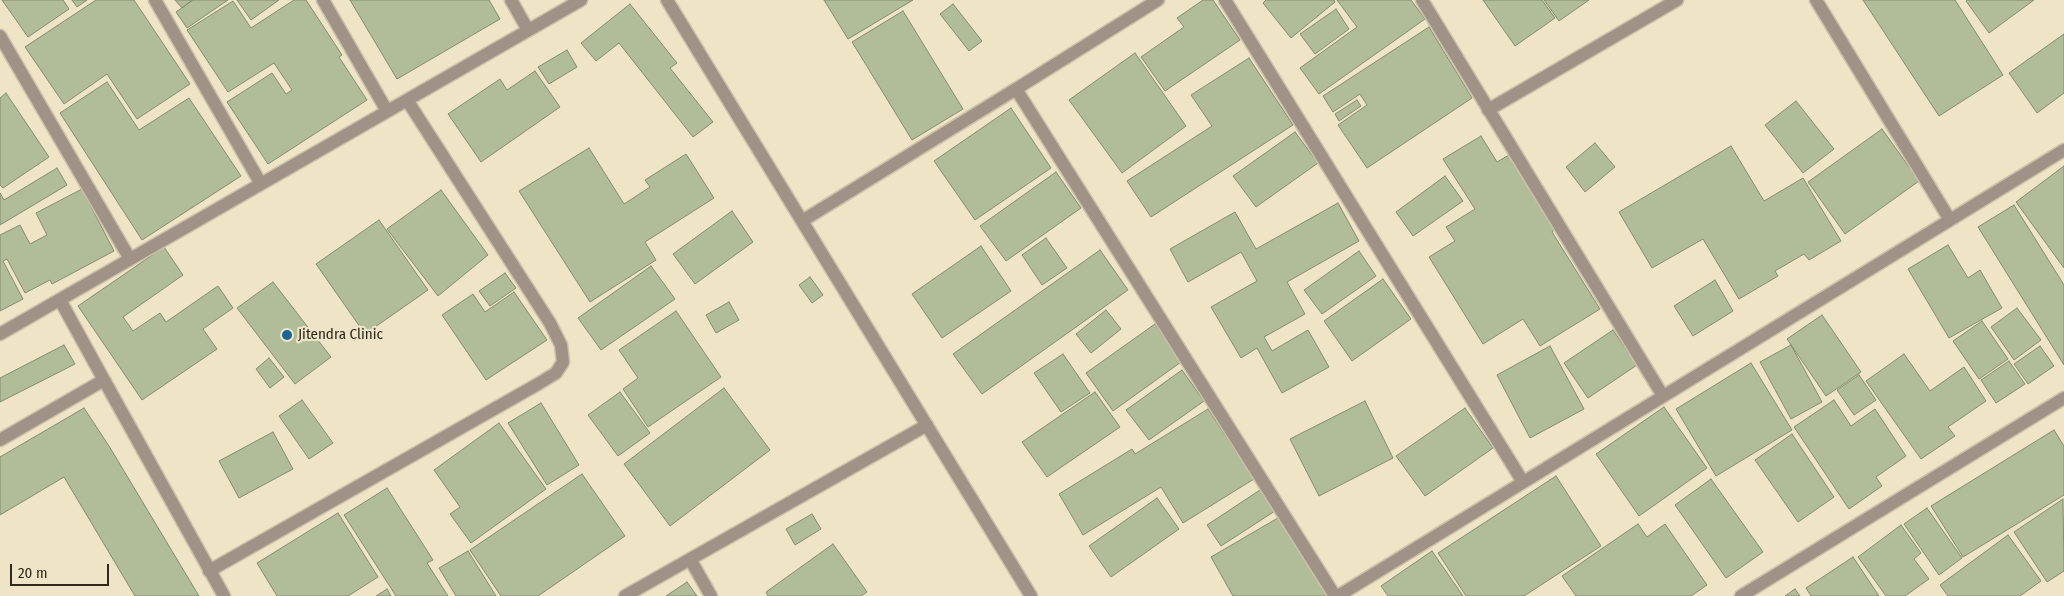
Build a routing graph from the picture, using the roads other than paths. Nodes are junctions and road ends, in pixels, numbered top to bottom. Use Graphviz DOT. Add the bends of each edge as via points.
graph roads {
  1 [pos="155,0"];
  2 [pos="323,0"];
  3 [pos="511,0"];
  4 [pos="581,0"];
  5 [pos="667,0"];
  6 [pos="1158,0"];
  7 [pos="1224,0"];
  8 [pos="1422,0"];
  9 [pos="1677,0"];
  10 [pos="1816,0"];
  11 [pos="528,30"];
  12 [pos="0,36"];
  13 [pos="1016,89"];
  14 [pos="406,100"];
  15 [pos="1488,110"];
  16 [pos="387,112"];
  17 [pos="2064,150"];
  18 [pos="261,184"];
  19 [pos="1950,220"];
  20 [pos="802,221"];
  21 [pos="130,259"];
  22 [pos="60,300"];
  23 [pos="0,334"];
  24 [pos="104,380"];
  25 [pos="1663,396"];
  26 [pos="2064,398"];
  27 [pos="927,425"];
  28 [pos="0,440"];
  29 [pos="1523,482"];
  30 [pos="690,559"];
  31 [pos="209,570"];
  32 [pos="224,596"];
  33 [pos="626,596"];
  34 [pos="711,596"];
  35 [pos="1031,596"];
  36 [pos="1336,596"];
  37 [pos="1741,596"];
  1 -- 18 [label="street"];
  2 -- 16 [label="street"];
  3 -- 11 [label="street"];
  4 -- 11 [label="street"];
  5 -- 20 [label="street"];
  6 -- 13 [label="street"];
  7 -- 29 [label="street"];
  8 -- 15 [label="street"];
  9 -- 15 [label="street"];
  10 -- 19 [label="street"];
  11 -- 14 [label="street"];
  12 -- 21 [label="street"];
  13 -- 20 [label="street"];
  13 -- 36 [label="street"];
  14 -- 16 [label="street"];
  14 -- 31 [label="street" via="550,323 564,362 556,373 538,384"];
  15 -- 25 [label="street"];
  16 -- 18 [label="street"];
  17 -- 19 [label="street"];
  18 -- 21 [label="street"];
  19 -- 25 [label="street"];
  20 -- 27 [label="street"];
  21 -- 22 [label="street"];
  22 -- 23 [label="street"];
  22 -- 24 [label="street"];
  24 -- 28 [label="street"];
  24 -- 31 [label="street"];
  25 -- 29 [label="street"];
  26 -- 37 [label="street"];
  27 -- 30 [label="street"];
  27 -- 35 [label="street"];
  29 -- 36 [label="street"];
  30 -- 33 [label="street"];
  30 -- 34 [label="street"];
  31 -- 32 [label="street"];
}
